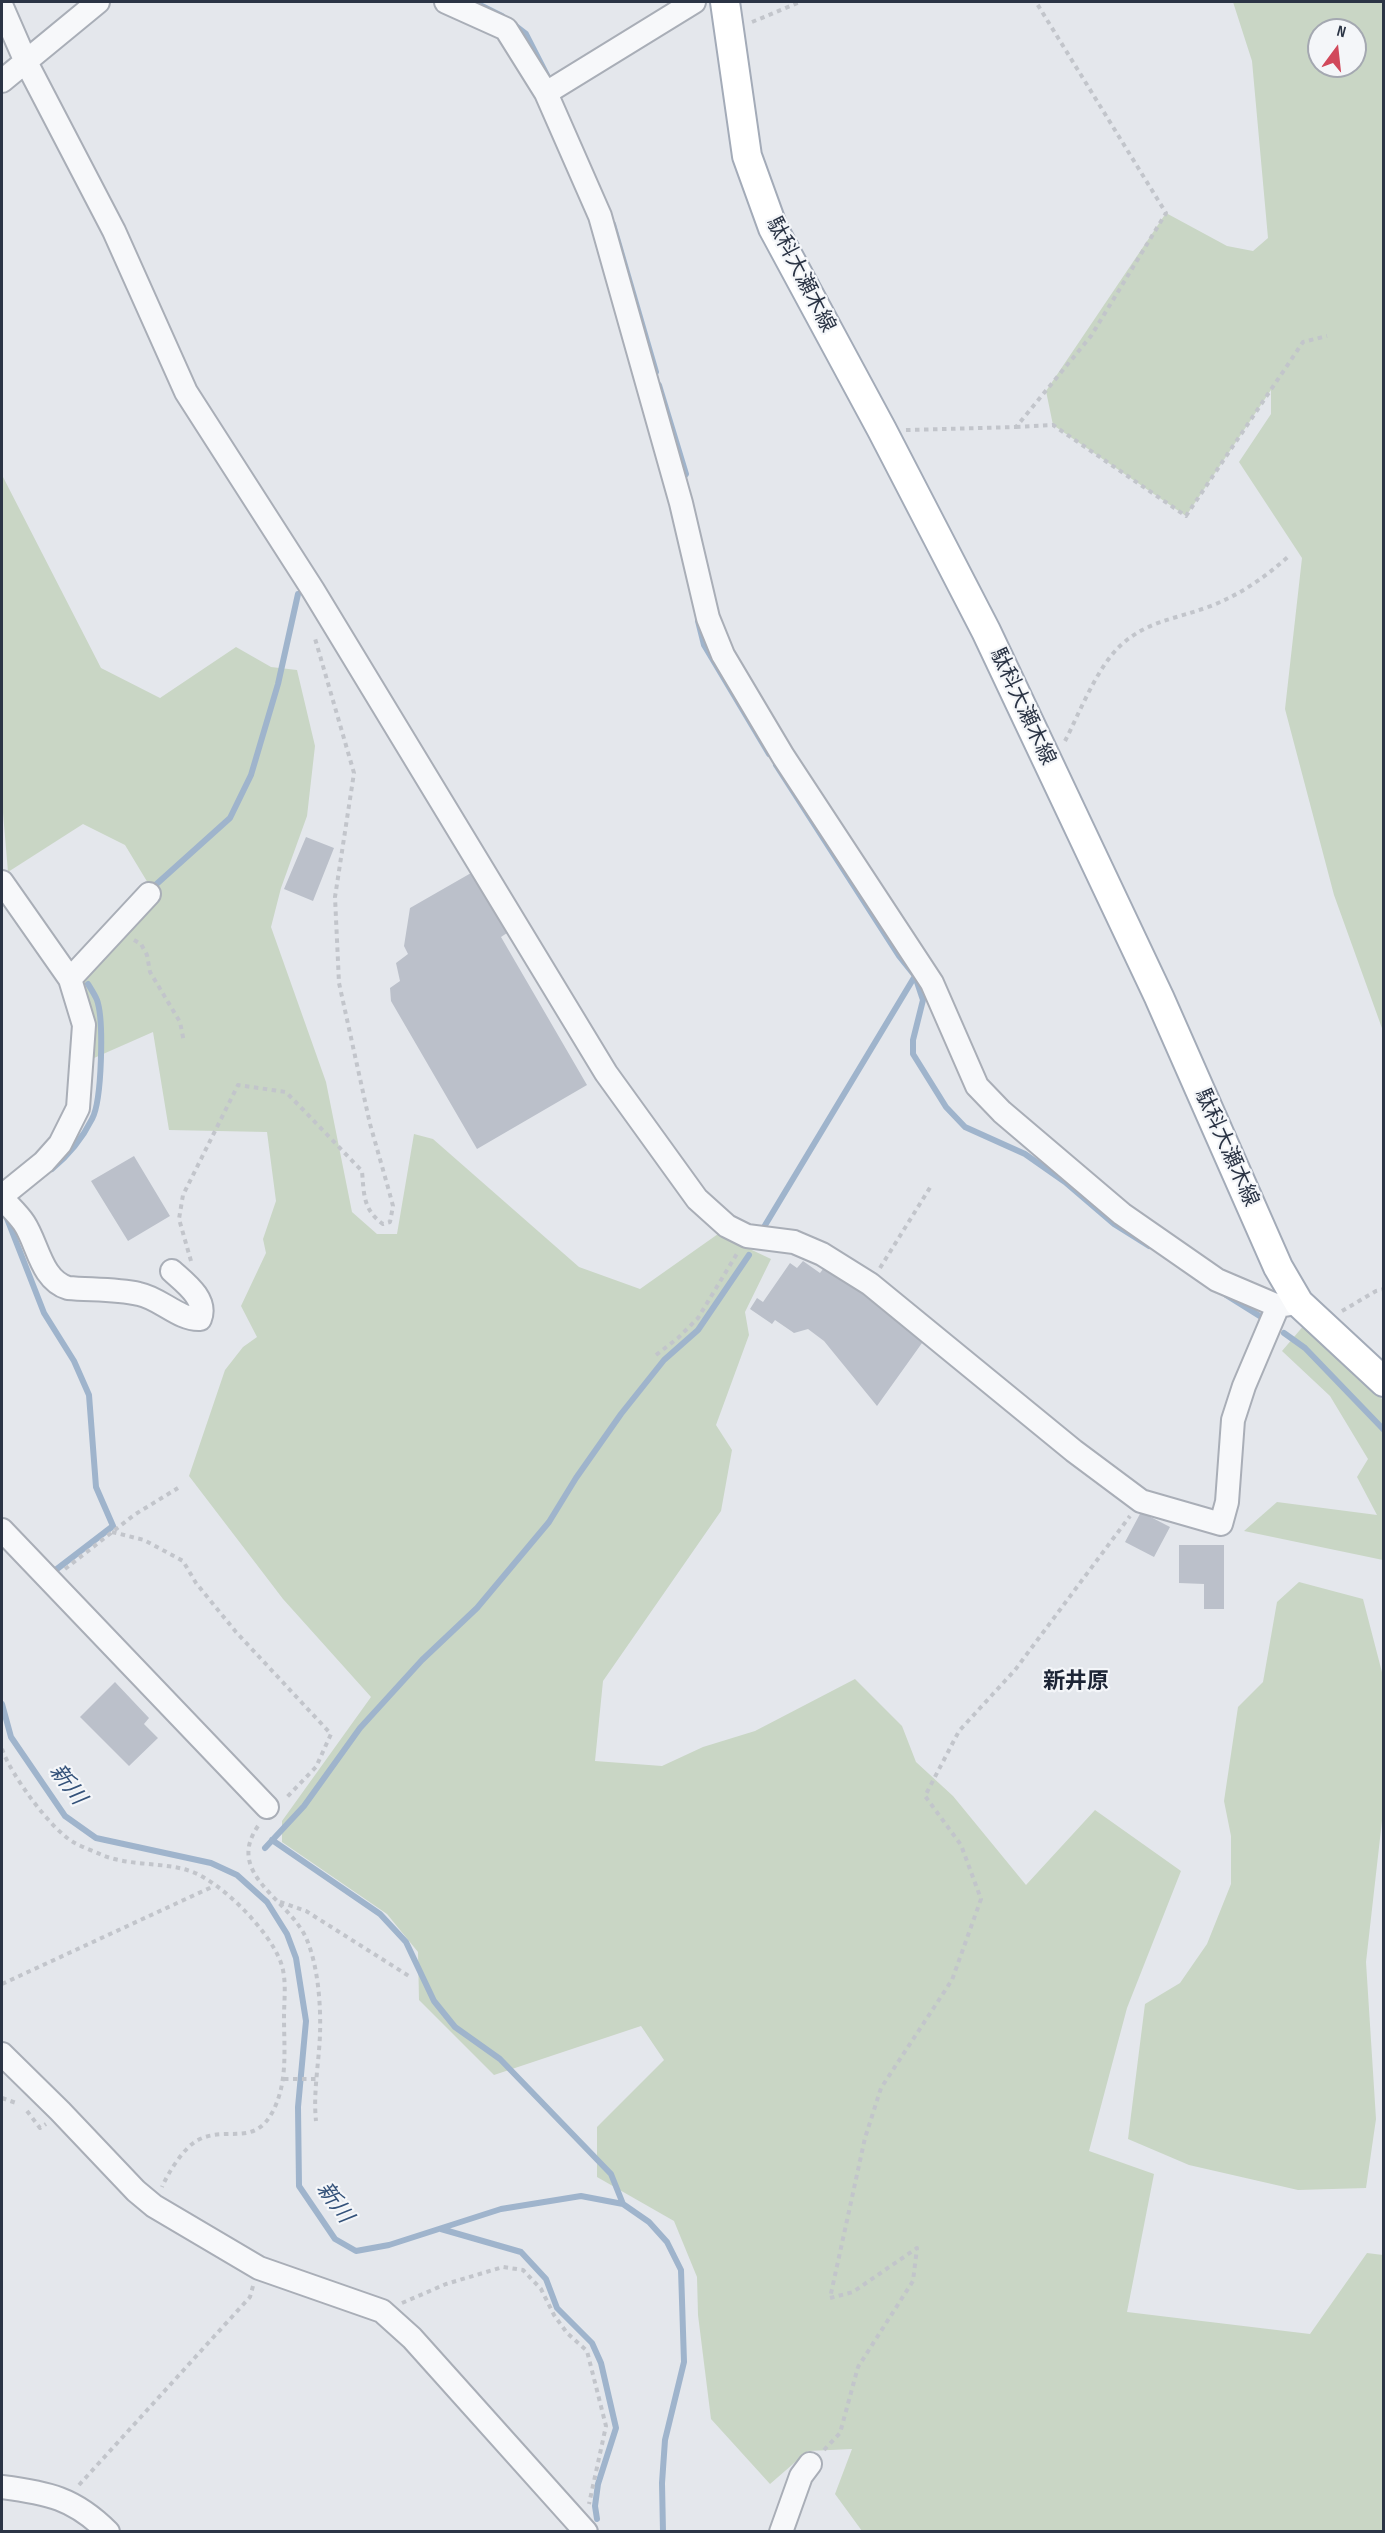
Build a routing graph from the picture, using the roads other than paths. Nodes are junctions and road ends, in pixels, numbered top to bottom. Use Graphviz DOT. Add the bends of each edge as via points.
graph roads {
  1 [pos="98,2"];
  2 [pos="446,2"];
  3 [pos="694,2"];
  4 [pos="725,2"];
  5 [pos="2,7"];
  6 [pos="26,62"];
  7 [pos="2,81"];
  8 [pos="546,93"];
  9 [pos="2,882"];
  10 [pos="149,894"];
  11 [pos="70,979"];
  12 [pos="2,1197"];
  13 [pos="171,1271"];
  14 [pos="1288,1304"];
  15 [pos="1383,1382"];
  16 [pos="2,1530"];
  17 [pos="267,1807"];
  18 [pos="2,2054"];
  19 [pos="806,2470"];
  20 [pos="2,2487"];
  21 [pos="587,2522"];
  22 [pos="108,2532"];
  23 [pos="781,2532"];
  1 -- 6 [label="street"];
  2 -- 8 [label="street" via="506,29"];
  3 -- 8 [label="street"];
  4 -- 14 [label="main road, 駄科大瀬木線" via="747,156 773,228 986,631 1159,997 1278,1267"];
  5 -- 6 [label="street"];
  6 -- 7 [label="street"];
  6 -- 14 [label="street" via="114,231 186,392 313,590 606,1073 697,1199 728,1226 747,1236 794,1242 822,1254 870,1284 1141,1500 1221,1524 1227,1502 1233,1420 1245,1386"];
  8 -- 14 [label="street" via="600,216 681,502 708,618 723,655 783,756 932,983 977,1086 1122,1214 1217,1280"];
  9 -- 11 [label="street"];
  10 -- 11 [label="street"];
  11 -- 12 [label="street" via="84,1025 78,1108 60,1144"];
  12 -- 13 [label="street" via="24,1222 49,1274 59,1286 140,1294 200,1319 198,1298"];
  14 -- 15 [label="main road, 駄科大瀬木線" via="1322,1324"];
  16 -- 17 [label="street"];
  18 -- 21 [label="street" via="154,2206 259,2268 382,2311"];
  19 -- 23 [label="street"];
  20 -- 22 [label="street" via="62,2498 90,2514"];
}
